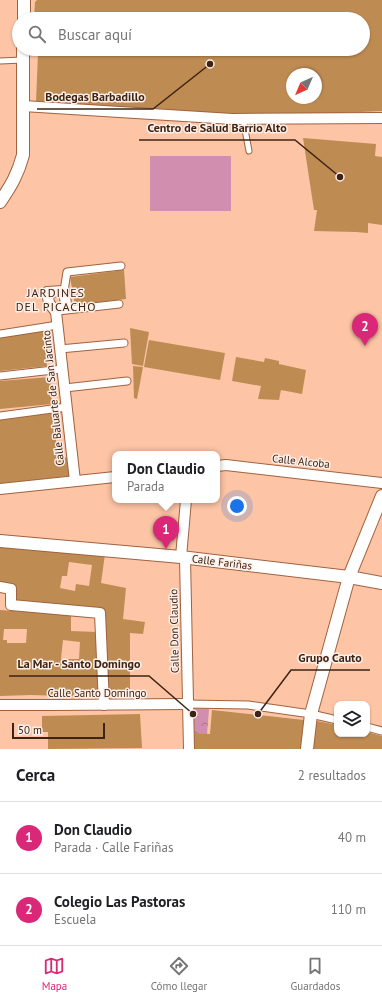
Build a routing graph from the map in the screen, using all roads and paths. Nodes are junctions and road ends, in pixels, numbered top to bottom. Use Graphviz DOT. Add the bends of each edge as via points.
graph roads {
  1 [pos="24,0"];
  2 [pos="24,12"];
  3 [pos="16,56"];
  4 [pos="23,56"];
  5 [pos="0,61"];
  6 [pos="23,106"];
  7 [pos="382,118"];
  8 [pos="243,119"];
  9 [pos="249,151"];
  10 [pos="0,202"];
  11 [pos="121,266"];
  12 [pos="64,291"];
  13 [pos="120,304"];
  14 [pos="56,312"];
  15 [pos="58,326"];
  16 [pos="0,334"];
  17 [pos="124,343"];
  18 [pos="60,349"];
  19 [pos="62,369"];
  20 [pos="0,376"];
  21 [pos="127,381"];
  22 [pos="65,388"];
  23 [pos="67,407"];
  24 [pos="0,416"];
  25 [pos="220,466"];
  26 [pos="112,477"];
  27 [pos="75,481"];
  28 [pos="382,483"];
  29 [pos="0,489"];
  30 [pos="382,496"];
  31 [pos="186,503"];
  32 [pos="0,540"];
  33 [pos="183,558"];
  34 [pos="348,577"];
  35 [pos="382,583"];
  36 [pos="0,587"];
  37 [pos="187,704"];
  38 [pos="0,705"];
  39 [pos="104,705"];
  40 [pos="311,714"];
  41 [pos="334,719"];
  42 [pos="370,728"];
  43 [pos="382,731"];
  44 [pos="189,749"];
  45 [pos="307,749"];
  1 -- 2 [label="street"];
  3 -- 5 [label="lane"];
  4 -- 6 [label="street"];
  6 -- 8 [label="street"];
  6 -- 10 [label="street" via="23,154 15,179"];
  7 -- 8 [label="street"];
  8 -- 9 [label="lane"];
  11 -- 12 [label="street" via="67,272"];
  12 -- 14 [label="street" via="66,304"];
  12 -- 14 [label="street, Calle Baluarte de San Jacinto" via="47,292 49,303"];
  13 -- 14 [label="street"];
  14 -- 15 [label="street, Calle Baluarte de San Jacinto"];
  15 -- 16 [label="street"];
  15 -- 18 [label="street, Calle Baluarte de San Jacinto"];
  17 -- 18 [label="street"];
  18 -- 19 [label="street, Calle Baluarte de San Jacinto"];
  19 -- 20 [label="street"];
  19 -- 22 [label="street, Calle Baluarte de San Jacinto"];
  21 -- 22 [label="street"];
  22 -- 23 [label="street, Calle Baluarte de San Jacinto"];
  23 -- 24 [label="street"];
  23 -- 27 [label="street, Calle Baluarte de San Jacinto"];
  25 -- 28 [label="street, Calle Alcoba"];
  26 -- 27 [label="street"];
  27 -- 29 [label="street"];
  30 -- 34 [label="street"];
  31 -- 33 [label="street, Calle Don Claudio"];
  32 -- 33 [label="street, Calle Fariñas"];
  33 -- 34 [label="street, Calle Fariñas"];
  33 -- 37 [label="street, Calle Don Claudio"];
  34 -- 35 [label="street, Calle Fariñas"];
  34 -- 40 [label="street"];
  36 -- 39 [label="street" via="12,589 11,605 100,612"];
  37 -- 39 [label="street, Calle Santo Domingo"];
  37 -- 40 [label="street, Calle Santo Domingo" via="248,705"];
  37 -- 44 [label="street, Calle Don Claudio"];
  38 -- 39 [label="street, Calle Santo Domingo"];
  40 -- 41 [label="street, Calle Santo Domingo"];
  40 -- 45 [label="street"];
  42 -- 43 [label="street"];
}
